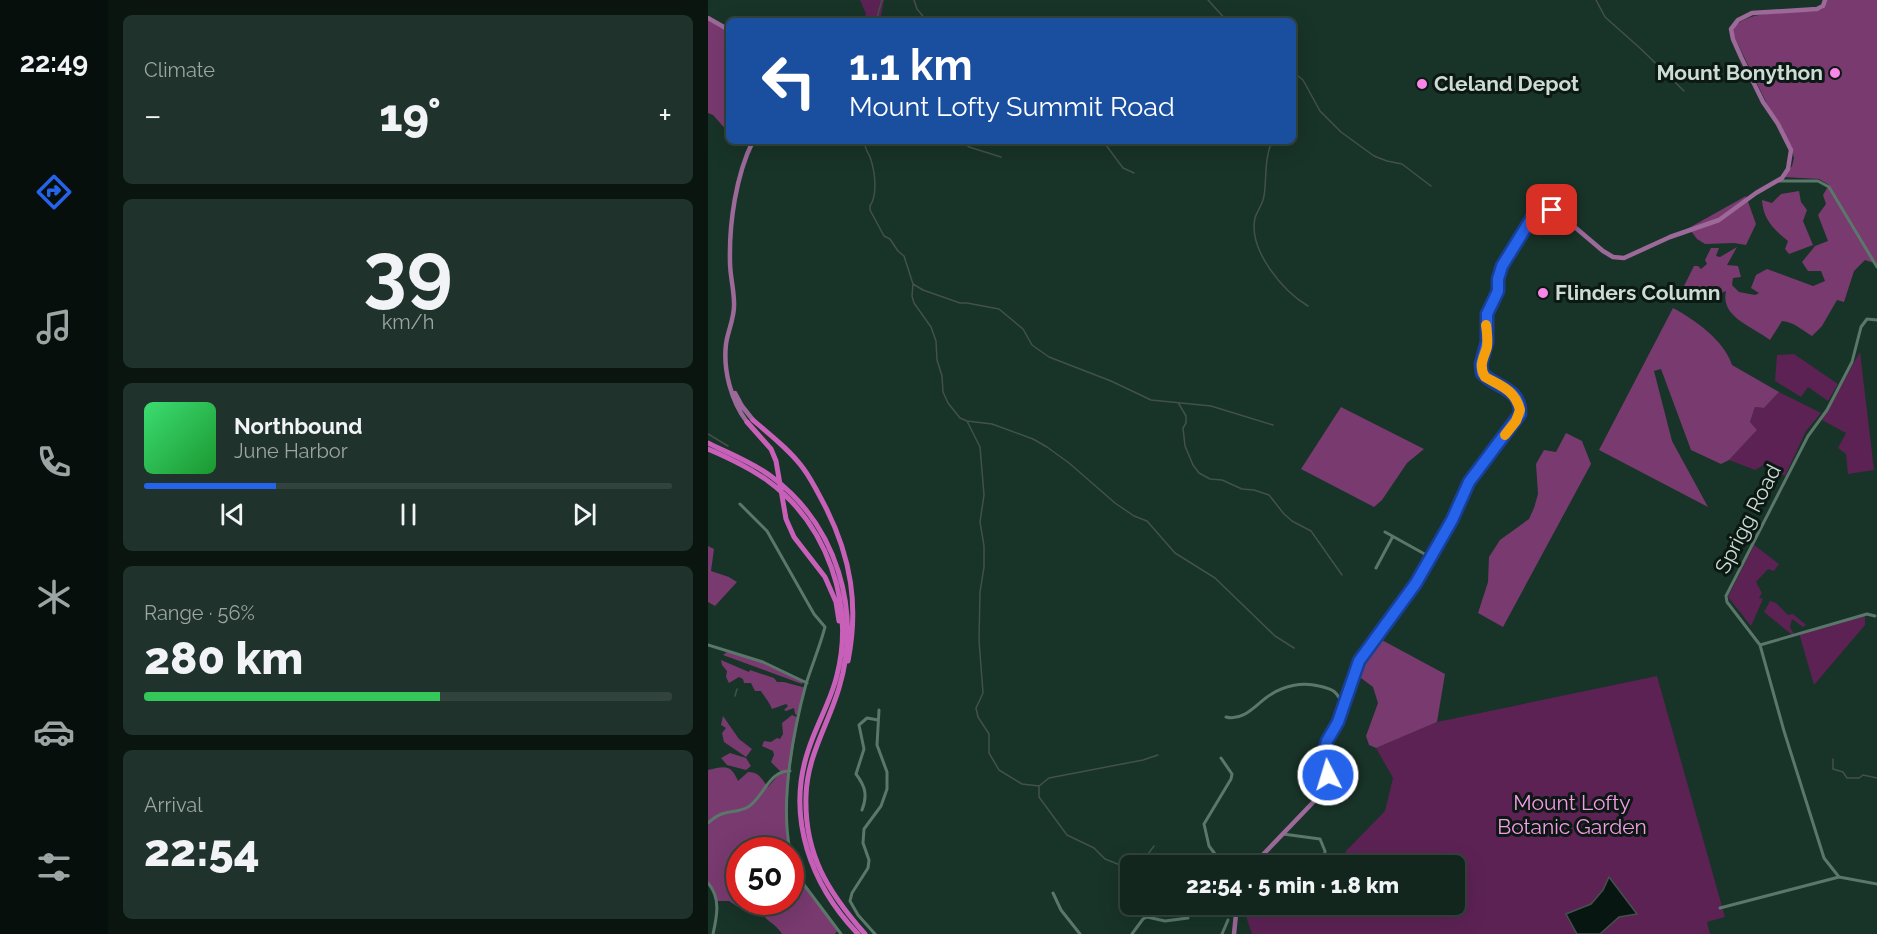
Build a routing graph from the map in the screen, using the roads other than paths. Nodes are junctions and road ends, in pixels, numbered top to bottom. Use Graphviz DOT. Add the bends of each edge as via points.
graph roads {
  1 [pos="1825,0"];
  2 [pos="708,17"];
  3 [pos="726,26"];
  4 [pos="754,144"];
  5 [pos="1776,181"];
  6 [pos="1877,267"];
  7 [pos="1877,320"];
  8 [pos="750,421"];
  9 [pos="708,442"];
  10 [pos="708,449"];
  11 [pos="740,504"];
  12 [pos="1385,532"];
  13 [pos="1392,538"];
  14 [pos="1431,557"];
  15 [pos="1376,568"];
  16 [pos="1875,616"];
  17 [pos="708,645"];
  18 [pos="1760,645"];
  19 [pos="840,662"];
  20 [pos="807,683"];
  21 [pos="1344,706"];
  22 [pos="879,710"];
  23 [pos="1226,717"];
  24 [pos="878,720"];
  25 [pos="817,741"];
  26 [pos="1221,758"];
  27 [pos="790,771"];
  28 [pos="1315,778"];
  29 [pos="1327,784"];
  30 [pos="862,810"];
  31 [pos="708,822"];
  32 [pos="1282,833"];
  33 [pos="788,837"];
  34 [pos="1216,855"];
  35 [pos="1262,855"];
  36 [pos="1325,855"];
  37 [pos="1839,877"];
  38 [pos="708,883"];
  39 [pos="1877,884"];
  40 [pos="804,885"];
  41 [pos="1053,893"];
  42 [pos="1720,908"];
  43 [pos="1236,915"];
  44 [pos="1188,918"];
  45 [pos="1228,920"];
  46 [pos="862,933"];
  47 [pos="713,934"];
  48 [pos="841,934"];
  49 [pos="875,934"];
  50 [pos="1080,934"];
  51 [pos="1132,934"];
  52 [pos="1222,934"];
  53 [pos="1234,934"];
  1 -- 5 [label="main road" via="1817,9 1752,13 1731,29 1763,102 1791,150 1788,169"];
  2 -- 3 [label="main road"];
  4 -- 8 [label="main road" via="742,177 734,221 731,259 735,309 727,348 732,385"];
  5 -- 6 [label="street" via="1818,181 1829,187"];
  5 -- 14 [label="main road" via="1712,223 1624,258 1603,252 1557,212 1543,210 1533,216 1499,272 1498,291 1487,314 1487,342 1481,364 1485,377 1512,393 1520,414 1469,482"];
  7 -- 18 [label="street, Sprigg Road" via="1868,319 1861,327 1852,362 1827,410 1808,436 1726,596"];
  8 -- 19 [label="highway" via="774,455 789,529 825,577 836,602"];
  8 -- 25 [label="highway" via="782,446 809,477 839,535 847,561 853,608 850,653 841,691"];
  9 -- 25 [label="highway" via="760,469 787,490 817,526 837,566 847,609 847,651 838,690"];
  10 -- 19 [label="highway" via="769,481 790,499 814,531 832,568 839,594"];
  11 -- 20 [label="street" via="766,531 825,627"];
  12 -- 13 [label="street"];
  13 -- 14 [label="street"];
  13 -- 15 [label="street"];
  14 -- 21 [label="main road" via="1362,655"];
  16 -- 18 [label="street" via="1867,614"];
  17 -- 20 [label="street" via="763,662"];
  18 -- 37 [label="street, Sprigg Road" via="1824,858"];
  19 -- 46 [label="highway" via="832,693 807,752 800,806 806,846 816,876 832,904"];
  20 -- 27 [label="street"];
  21 -- 23 [label="street" via="1330,689 1295,685 1272,693 1239,717"];
  21 -- 29 [label="main road" via="1326,746"];
  22 -- 24 [label="street"];
  24 -- 30 [label="street" via="867,718 859,725 864,749 856,774 865,789"];
  24 -- 49 [label="street" via="877,745 887,772 887,789 881,806 864,829 868,868 850,901"];
  25 -- 46 [label="highway" via="806,794 809,836 828,887"];
  26 -- 34 [label="street" via="1232,774 1231,779 1204,824 1209,846"];
  27 -- 31 [label="street" via="777,775 749,806 721,813"];
  27 -- 33 [label="street"];
  28 -- 29 [label="street"];
  29 -- 32 [label="main road" via="1319,798"];
  32 -- 35 [label="main road"];
  32 -- 36 [label="street" via="1320,839"];
  37 -- 39 [label="street"];
  37 -- 42 [label="street"];
  38 -- 47 [label="street" via="717,901"];
  40 -- 48 [label="street"];
  41 -- 50 [label="street" via="1060,910"];
  43 -- 53 [label="main road"];
  44 -- 51 [label="street" via="1165,921 1147,917"];
  45 -- 52 [label="street"];
}
